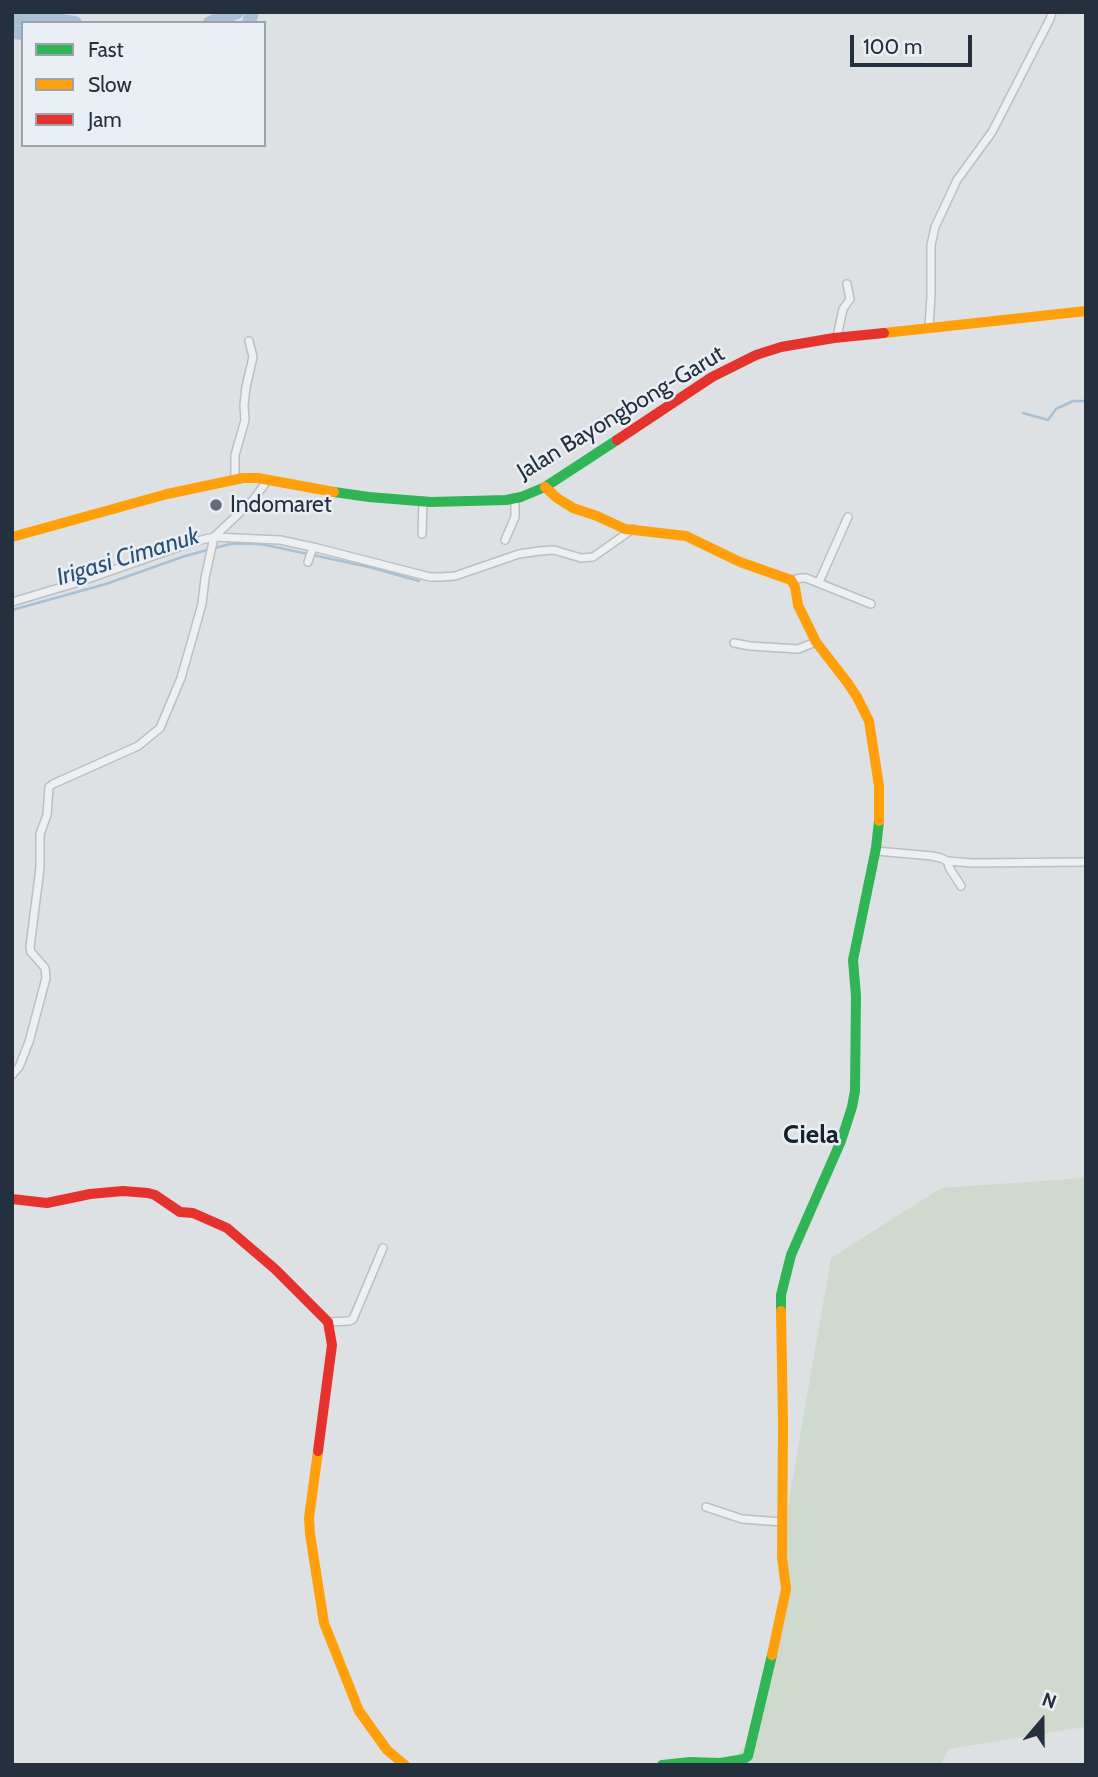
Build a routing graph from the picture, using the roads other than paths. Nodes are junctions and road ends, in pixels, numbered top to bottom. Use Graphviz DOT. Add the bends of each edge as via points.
graph roads {
  1 [pos="1052,12"];
  2 [pos="847,284"];
  3 [pos="1086,311"];
  4 [pos="929,328"];
  5 [pos="837,337"];
  6 [pos="249,341"];
  7 [pos="235,479"];
  8 [pos="267,481"];
  9 [pos="545,487"];
  10 [pos="514,498"];
  11 [pos="424,501"];
  12 [pos="848,517"];
  13 [pos="629,529"];
  14 [pos="422,534"];
  15 [pos="12,537"];
  16 [pos="214,538"];
  17 [pos="505,540"];
  18 [pos="791,580"];
  19 [pos="819,582"];
  20 [pos="12,602"];
  21 [pos="871,604"];
  22 [pos="816,642"];
  23 [pos="734,643"];
  24 [pos="876,851"];
  25 [pos="947,861"];
  26 [pos="1086,862"];
  27 [pos="961,886"];
  28 [pos="12,1075"];
  29 [pos="12,1199"];
  30 [pos="383,1248"];
  31 [pos="328,1322"];
  32 [pos="706,1507"];
  33 [pos="782,1522"];
  34 [pos="721,1764"];
  35 [pos="405,1765"];
  36 [pos="662,1765"];
  1 -- 4 [label="street" via="992,132 957,180 935,227"];
  2 -- 5 [label="street" via="850,299 841,313"];
  3 -- 4 [label="street, Jalan Bayongbong-Garut"];
  4 -- 5 [label="street, Jalan Bayongbong-Garut"];
  5 -- 9 [label="street, Jalan Bayongbong-Garut" via="781,347 721,372"];
  6 -- 7 [label="street" via="253,357 245,420 234,455"];
  7 -- 8 [label="street, Jalan Bayongbong-Garut"];
  7 -- 15 [label="street, Jalan Bayongbong-Garut"];
  8 -- 11 [label="street, Jalan Bayongbong-Garut"];
  8 -- 16 [label="street"];
  9 -- 10 [label="street, Jalan Bayongbong-Garut"];
  9 -- 13 [label="street" via="573,509"];
  10 -- 11 [label="street, Jalan Bayongbong-Garut"];
  10 -- 17 [label="street" via="516,517"];
  11 -- 14 [label="street"];
  12 -- 19 [label="street"];
  13 -- 16 [label="street" via="593,557 540,551 440,577 310,554 280,540"];
  13 -- 18 [label="street" via="686,536"];
  16 -- 20 [label="street"];
  16 -- 28 [label="street" via="181,678 160,728 138,746 49,788 30,947 45,968 46,978 30,1042"];
  18 -- 19 [label="street"];
  18 -- 22 [label="street"];
  19 -- 21 [label="street"];
  22 -- 23 [label="street" via="798,649"];
  22 -- 24 [label="street" via="869,721 880,807"];
  24 -- 25 [label="street"];
  24 -- 33 [label="street" via="853,960 852,1107 791,1255 781,1295"];
  25 -- 26 [label="street"];
  25 -- 27 [label="street"];
  29 -- 31 [label="street" via="47,1203 123,1191 155,1195 175,1210 227,1228"];
  30 -- 31 [label="street" via="353,1319"];
  31 -- 35 [label="street" via="332,1345 309,1518 324,1623 359,1711 387,1751"];
  32 -- 33 [label="street" via="742,1519"];
  33 -- 34 [label="street" via="785,1603 760,1710 747,1756"];
  34 -- 36 [label="street"];
}
